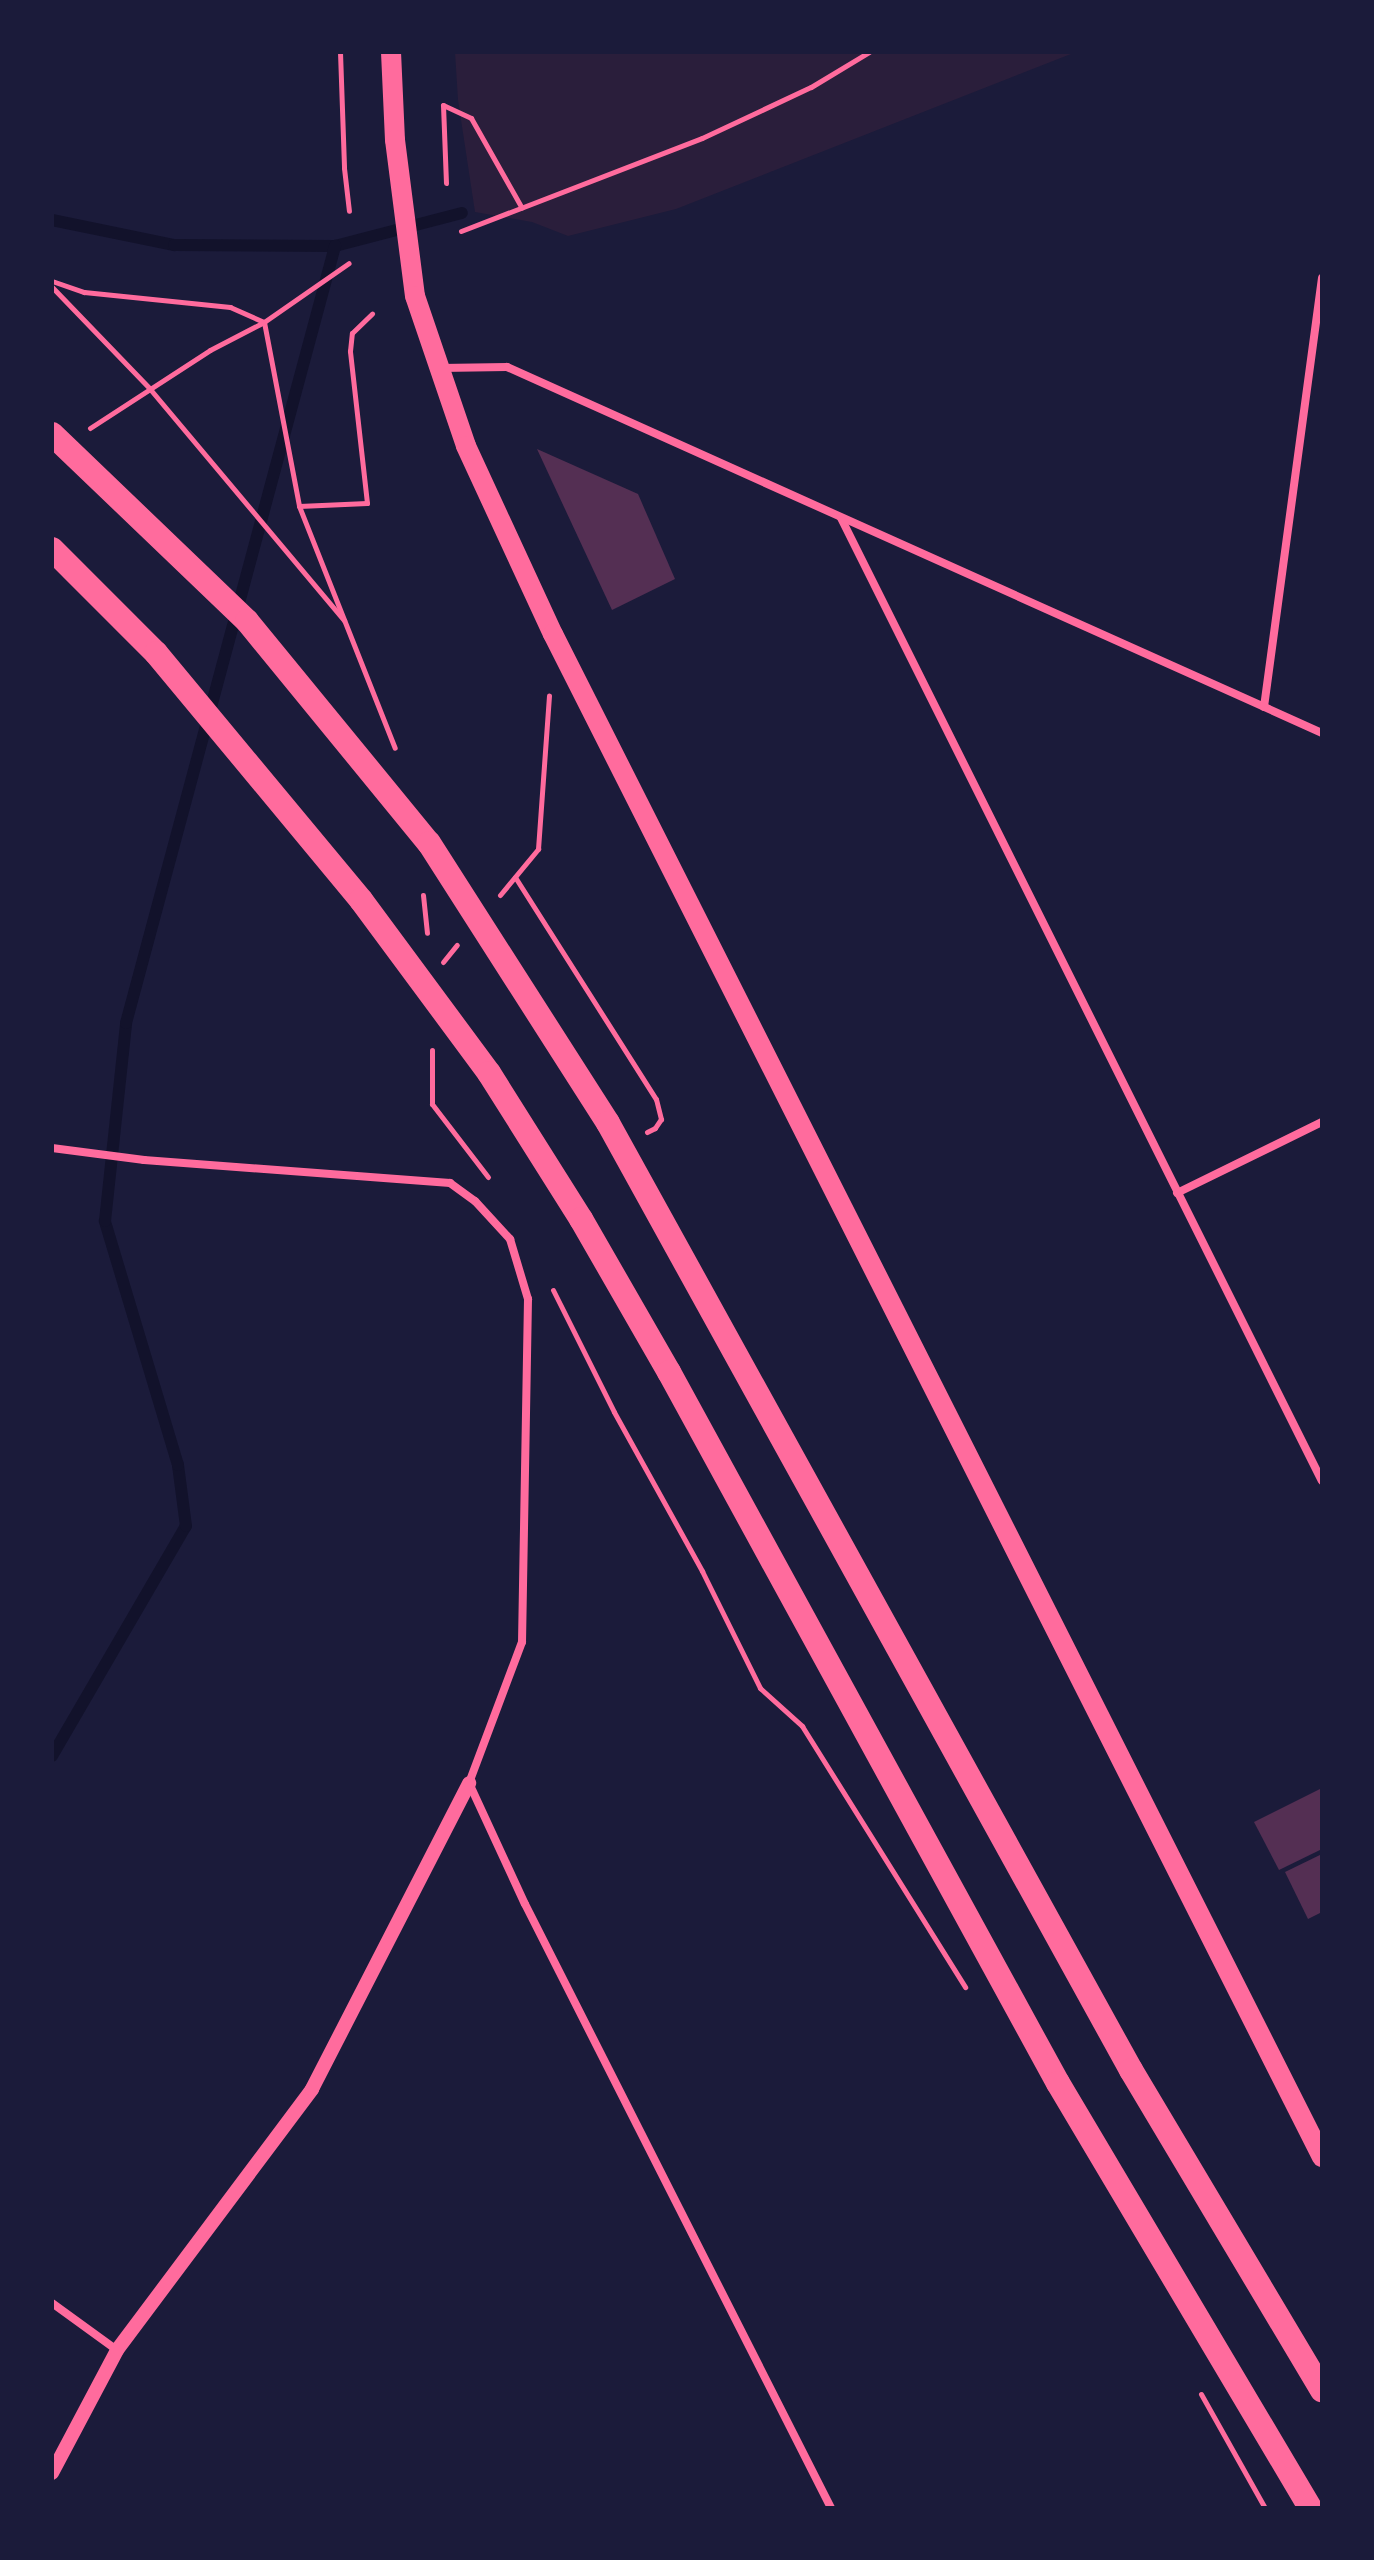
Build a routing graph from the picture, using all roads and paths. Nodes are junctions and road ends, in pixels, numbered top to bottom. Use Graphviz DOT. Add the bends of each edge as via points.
graph roads {
  1 [pos="340,52"];
  2 [pos="391,52"];
  3 [pos="869,52"];
  4 [pos="446,183"];
  5 [pos="522,208"];
  6 [pos="349,211"];
  7 [pos="461,231"];
  8 [pos="349,263"];
  9 [pos="1322,278"];
  10 [pos="52,281"];
  11 [pos="52,287"];
  12 [pos="372,314"];
  13 [pos="264,322"];
  14 [pos="440,368"];
  15 [pos="150,389"];
  16 [pos="89,429"];
  17 [pos="52,434"];
  18 [pos="299,506"];
  19 [pos="841,518"];
  20 [pos="52,549"];
  21 [pos="553,634"];
  22 [pos="1264,707"];
  23 [pos="1322,733"];
  24 [pos="515,877"];
  25 [pos="496,899"];
  26 [pos="459,942"];
  27 [pos="441,964"];
  28 [pos="432,1046"];
  29 [pos="1322,1122"];
  30 [pos="608,1123"];
  31 [pos="52,1148"];
  32 [pos="495,1187"];
  33 [pos="1177,1193"];
  34 [pos="547,1278"];
  35 [pos="1322,1481"];
  36 [pos="469,1783"];
  37 [pos="966,1988"];
  38 [pos="1322,2157"];
  39 [pos="52,2303"];
  40 [pos="117,2350"];
  41 [pos="1195,2383"];
  42 [pos="1322,2390"];
  43 [pos="52,2473"];
  44 [pos="831,2508"];
  45 [pos="1265,2508"];
  46 [pos="1310,2508"];
  1 -- 6 [label="path"];
  2 -- 14 [label="main road" via="410,271"];
  3 -- 5 [label="path" via="811,87 702,138"];
  4 -- 5 [label="path" via="443,105 471,118"];
  5 -- 7 [label="path"];
  8 -- 13 [label="path"];
  9 -- 22 [label="street"];
  10 -- 13 [label="path" via="84,292 230,307"];
  11 -- 15 [label="path"];
  12 -- 18 [label="path" via="352,333 350,351 367,503"];
  13 -- 15 [label="path"];
  13 -- 18 [label="path"];
  14 -- 19 [label="street" via="507,367"];
  14 -- 21 [label="main road" via="466,446"];
  15 -- 16 [label="path"];
  15 -- 18 [label="path" via="347,623"];
  17 -- 30 [label="highway" via="247,621 429,843"];
  19 -- 22 [label="street"];
  19 -- 33 [label="street"];
  20 -- 46 [label="highway" via="156,653 361,900 489,1073 662,1360 1058,2083"];
  21 -- 24 [label="path" via="538,849"];
  21 -- 38 [label="main road"];
  22 -- 23 [label="street"];
  24 -- 25 [label="path"];
  24 -- 30 [label="path" via="661,1110 655,1128 646,1132 623,1131"];
  26 -- 27 [label="path"];
  28 -- 32 [label="path" via="432,1104"];
  29 -- 33 [label="street"];
  30 -- 42 [label="highway" via="1131,2070"];
  31 -- 36 [label="street" via="450,1183 510,1239 528,1299 522,1642"];
  33 -- 35 [label="street"];
  34 -- 37 [label="path" via="760,1688 802,1726"];
  36 -- 40 [label="street" via="312,2089"];
  36 -- 44 [label="street"];
  39 -- 40 [label="street"];
  40 -- 43 [label="street"];
  41 -- 45 [label="path"];
}
